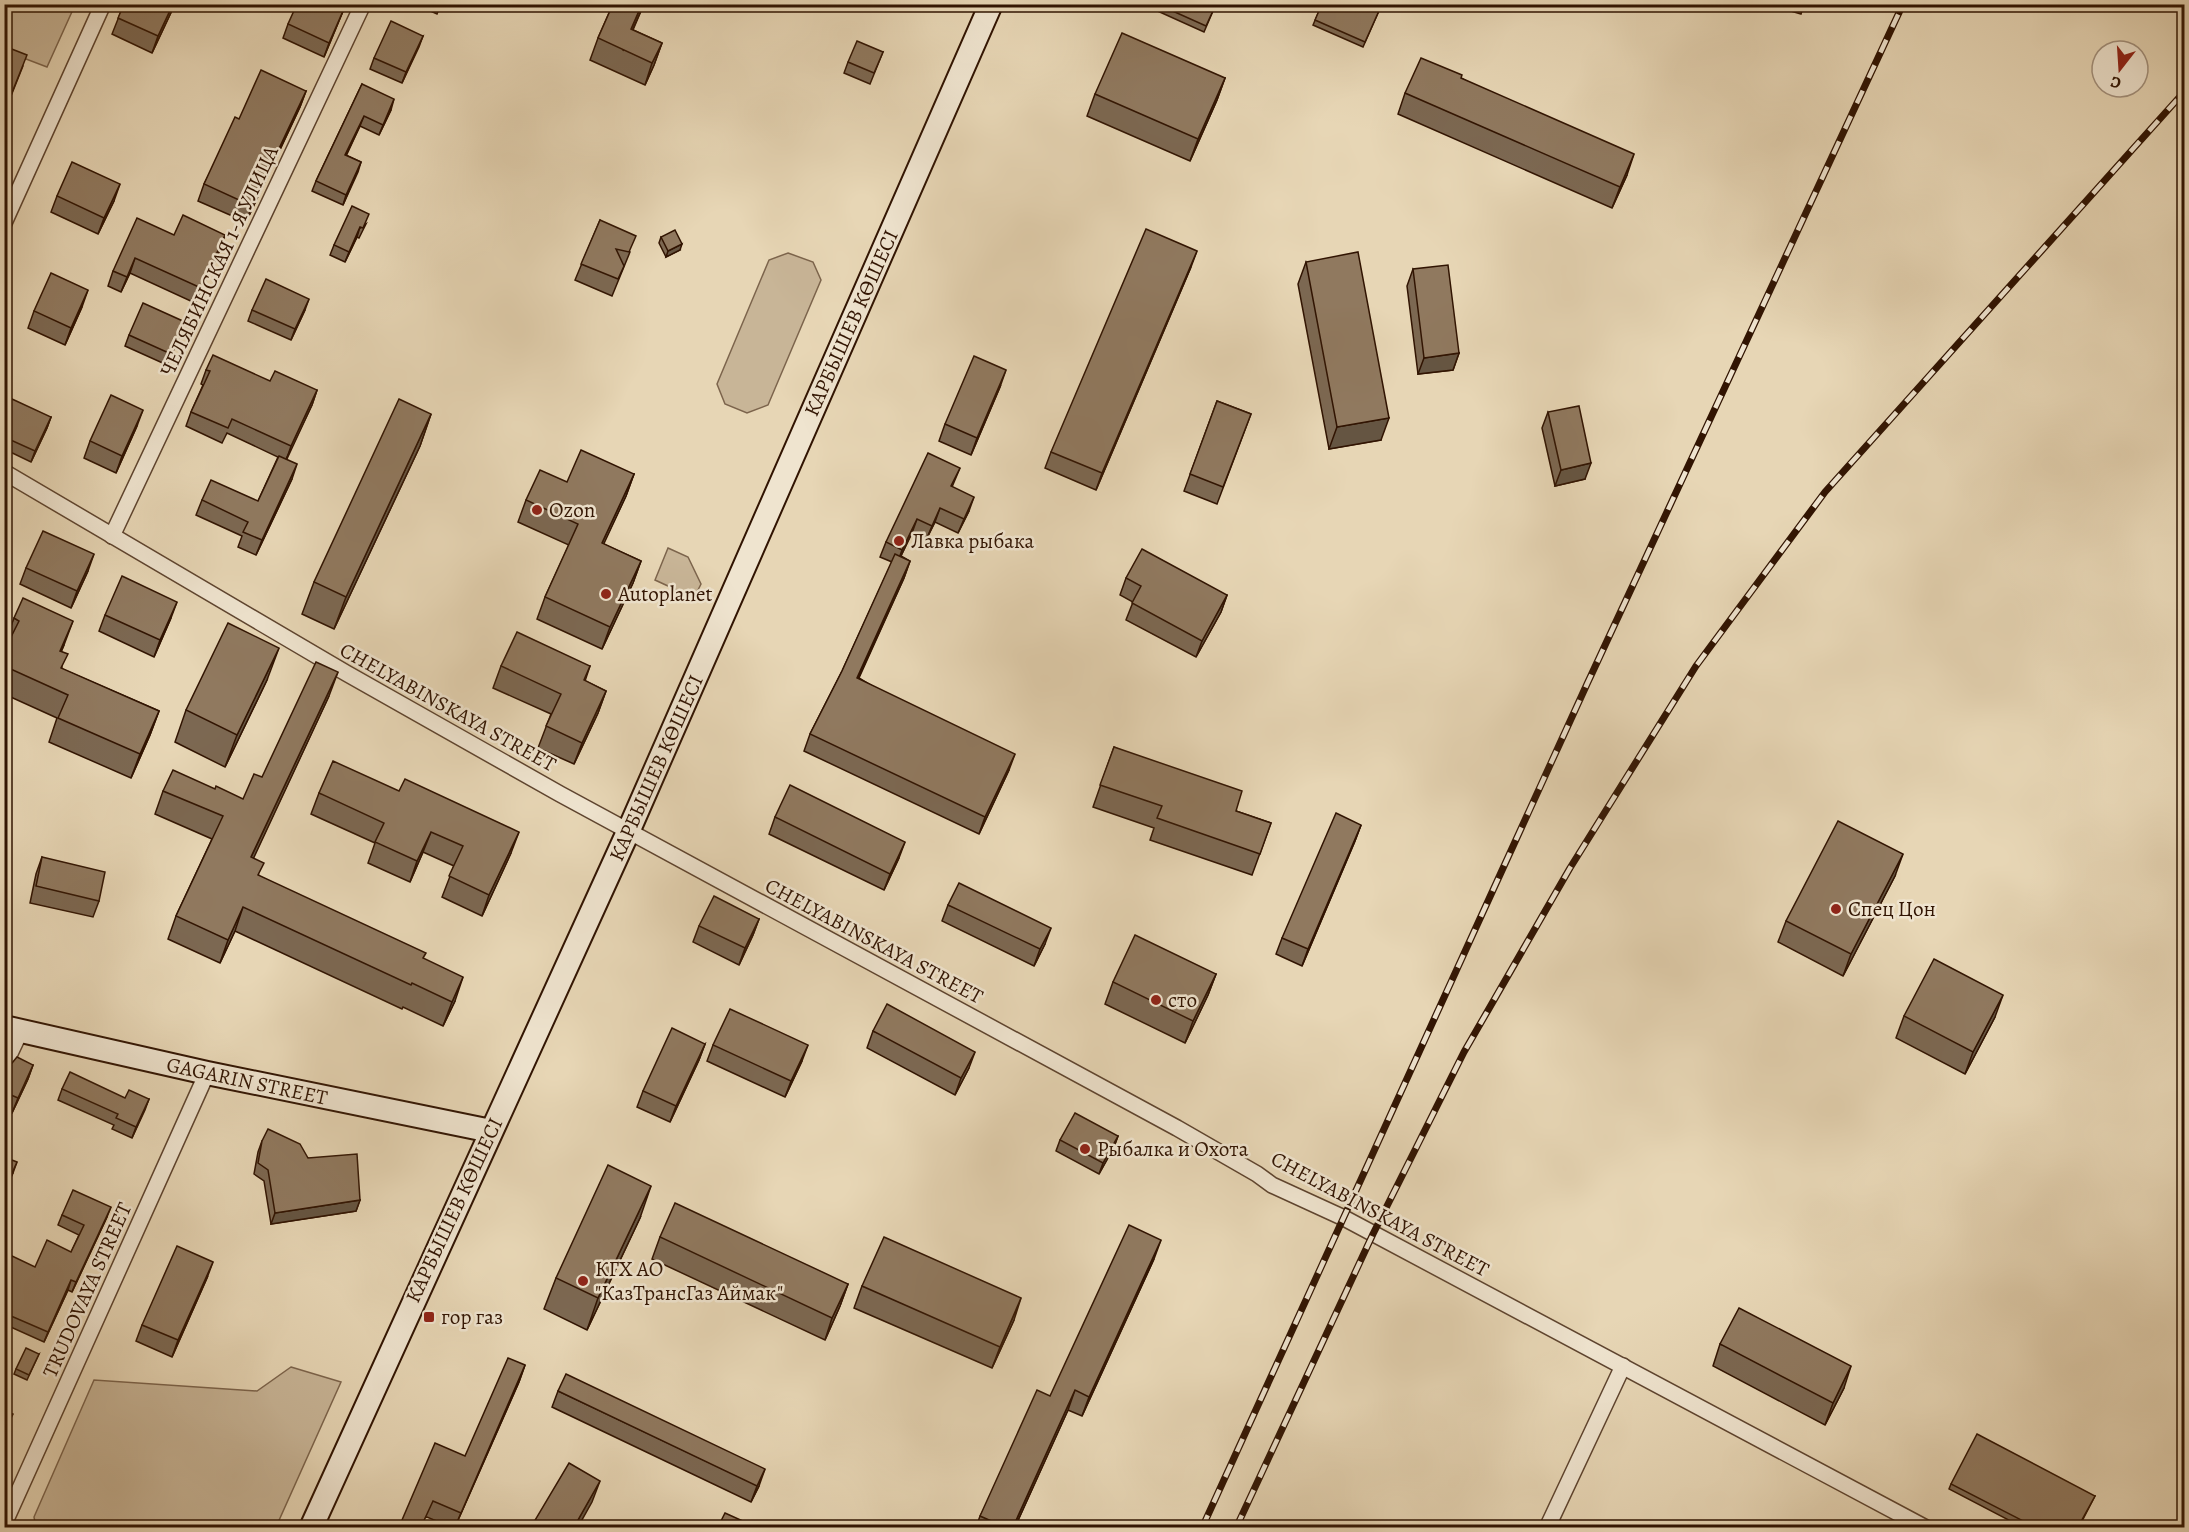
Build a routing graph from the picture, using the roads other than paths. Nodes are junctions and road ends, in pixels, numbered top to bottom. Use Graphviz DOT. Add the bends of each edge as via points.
graph roads {
  1 [pos="103,4"];
  2 [pos="363,4"];
  3 [pos="991,4"];
  4 [pos="4,223"];
  5 [pos="4,472"];
  6 [pos="112,536"];
  7 [pos="628,832"];
  8 [pos="13,1028"];
  9 [pos="4,1066"];
  10 [pos="207,1073"];
  11 [pos="491,1131"];
  12 [pos="1623,1366"];
  13 [pos="4,1524"];
  14 [pos="311,1527"];
  15 [pos="1547,1527"];
  16 [pos="1926,1527"];
  1 -- 4 [label="street"];
  2 -- 6 [label="street, ЧЕЛЯБИНСКАЯ 1-Я УЛИЦА"];
  3 -- 7 [label="main road, КАРБЫШЕВ КӨШЕСІ"];
  5 -- 6 [label="street, CHELYABINSKAYA STREET"];
  6 -- 7 [label="street, CHELYABINSKAYA STREET"];
  7 -- 11 [label="main road, КАРБЫШЕВ КӨШЕСІ"];
  7 -- 12 [label="street, CHELYABINSKAYA STREET" via="1177,1128 1272,1185 1344,1218"];
  8 -- 9 [label="street"];
  8 -- 10 [label="main road, GAGARIN STREET"];
  10 -- 11 [label="main road, GAGARIN STREET"];
  10 -- 13 [label="street, TRUDOVAYA STREET"];
  11 -- 14 [label="main road, КАРБЫШЕВ КӨШЕСІ"];
  12 -- 15 [label="street"];
  12 -- 16 [label="street, CHELYABINSKAYA STREET"];
}
